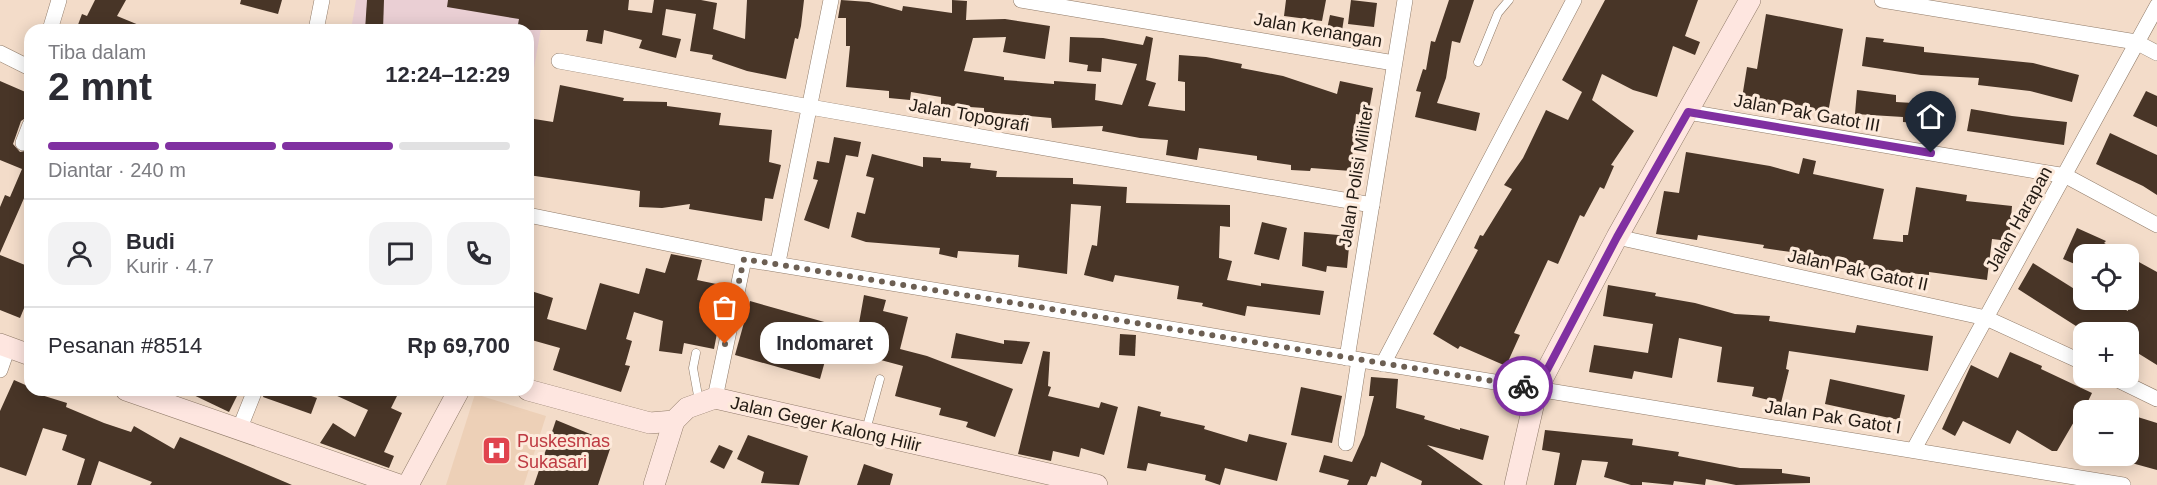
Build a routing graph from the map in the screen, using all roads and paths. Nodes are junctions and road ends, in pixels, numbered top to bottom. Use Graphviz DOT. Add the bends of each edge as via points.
graph roads {
  1 [pos="58,0"];
  2 [pos="322,0"];
  3 [pos="831,0"];
  4 [pos="1021,0"];
  5 [pos="1405,0"];
  6 [pos="1509,0"];
  7 [pos="1572,0"];
  8 [pos="1750,0"];
  9 [pos="1882,0"];
  10 [pos="2157,6"];
  11 [pos="52,24"];
  12 [pos="317,24"];
  13 [pos="2136,42"];
  14 [pos="0,53"];
  15 [pos="2157,53"];
  16 [pos="559,61"];
  17 [pos="1478,62"];
  18 [pos="1394,63"];
  19 [pos="24,65"];
  20 [pos="810,107"];
  21 [pos="1688,112"];
  22 [pos="2066,176"];
  23 [pos="1372,205"];
  24 [pos="534,216"];
  25 [pos="2157,225"];
  26 [pos="1617,237"];
  27 [pos="744,259"];
  28 [pos="778,262"];
  29 [pos="1986,318"];
  30 [pos="4,346"];
  31 [pos="24,353"];
  32 [pos="696,353"];
  33 [pos="2073,358"];
  34 [pos="1353,359"];
  35 [pos="1383,364"];
  36 [pos="0,370"];
  37 [pos="880,379"];
  38 [pos="2134,388"];
  39 [pos="1537,389"];
  40 [pos="534,392"];
  41 [pos="143,396"];
  42 [pos="253,396"];
  43 [pos="456,396"];
  44 [pos="2157,399"];
  45 [pos="707,400"];
  46 [pos="674,421"];
  47 [pos="650,423"];
  48 [pos="239,430"];
  49 [pos="864,434"];
  50 [pos="1346,443"];
  51 [pos="664,448"];
  52 [pos="1914,450"];
  53 [pos="1045,479"];
  54 [pos="399,485"];
  55 [pos="408,485"];
  56 [pos="654,485"];
  57 [pos="1097,485"];
  58 [pos="1515,485"];
  59 [pos="2123,485"];
  1 -- 11 [label="street"];
  2 -- 12 [label="street"];
  3 -- 20 [label="street"];
  4 -- 18 [label="street, Jalan Kenangan"];
  5 -- 18 [label="street, Jalan Polisi Militer"];
  6 -- 17 [label="lane" via="1498,13"];
  7 -- 35 [label="street"];
  8 -- 21 [label="main road"];
  9 -- 13 [label="street"];
  10 -- 13 [label="street, Jalan Harapan"];
  13 -- 15 [label="street"];
  13 -- 22 [label="street, Jalan Harapan"];
  14 -- 19 [label="street"];
  16 -- 20 [label="street, Jalan Topografi"];
  18 -- 23 [label="street, Jalan Polisi Militer"];
  20 -- 23 [label="street, Jalan Topografi"];
  20 -- 28 [label="street"];
  21 -- 22 [label="street, Jalan Pak Gatot III"];
  21 -- 26 [label="main road"];
  22 -- 25 [label="street, Jalan Pak Gatot III"];
  22 -- 29 [label="street, Jalan Harapan"];
  23 -- 34 [label="street, Jalan Polisi Militer"];
  24 -- 27 [label="street, Jalan Pak Gatot I"];
  26 -- 29 [label="street, Jalan Pak Gatot II"];
  26 -- 39 [label="main road"];
  27 -- 28 [label="street, Jalan Pak Gatot I"];
  27 -- 45 [label="street"];
  28 -- 34 [label="street, Jalan Pak Gatot I"];
  29 -- 33 [label="street, Jalan Pak Gatot II"];
  29 -- 52 [label="street, Jalan Harapan"];
  30 -- 31 [label="main road"];
  30 -- 36 [label="street"];
  32 -- 45 [label="lane" via="693,368"];
  34 -- 35 [label="street, Jalan Pak Gatot I"];
  34 -- 50 [label="street, Jalan Polisi Militer"];
  35 -- 39 [label="street, Jalan Pak Gatot I"];
  37 -- 49 [label="lane"];
  38 -- 44 [label="street"];
  39 -- 52 [label="street, Jalan Pak Gatot I"];
  39 -- 58 [label="main road"];
  40 -- 47 [label="main road"];
  41 -- 48 [label="main road"];
  42 -- 48 [label="street"];
  43 -- 55 [label="main road"];
  45 -- 46 [label="main road" via="687,408"];
  45 -- 49 [label="main road, Jalan Geger Kalong Hilir"];
  46 -- 47 [label="main road"];
  46 -- 51 [label="main road"];
  47 -- 51 [label="main road"];
  48 -- 54 [label="main road"];
  49 -- 53 [label="main road, Jalan Geger Kalong Hilir"];
  51 -- 56 [label="main road"];
  52 -- 59 [label="street, Jalan Pak Gatot I"];
  53 -- 57 [label="main road, Jalan Geger Kalong Hilir"];
}
